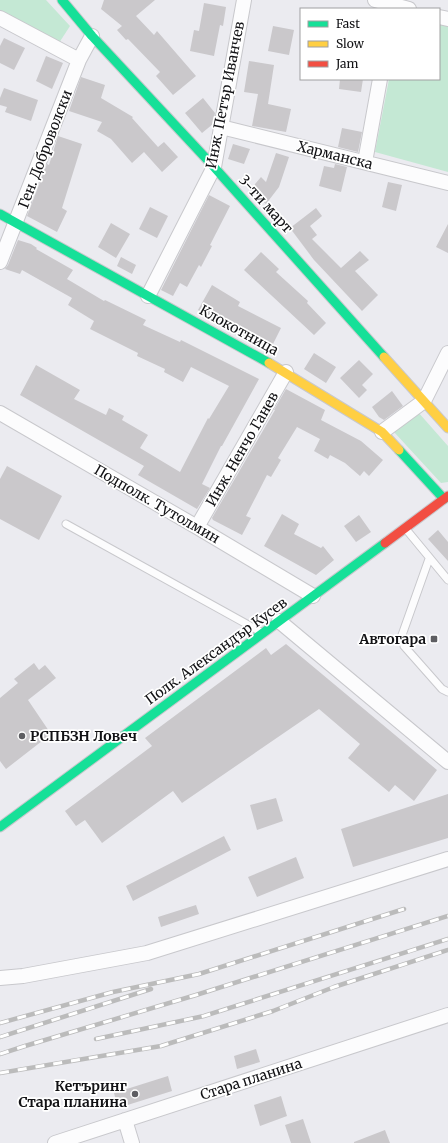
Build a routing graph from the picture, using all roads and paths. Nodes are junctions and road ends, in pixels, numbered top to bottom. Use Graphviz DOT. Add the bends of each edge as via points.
graph roads {
  1 [pos="62,0"];
  2 [pos="244,0"];
  3 [pos="375,0"];
  4 [pos="394,5"];
  5 [pos="405,8"];
  6 [pos="0,18"];
  7 [pos="92,36"];
  8 [pos="79,60"];
  9 [pos="380,80"];
  10 [pos="221,127"];
  11 [pos="365,162"];
  12 [pos="214,167"];
  13 [pos="448,183"];
  14 [pos="0,214"];
  15 [pos="16,223"];
  16 [pos="0,262"];
  17 [pos="148,296"];
  18 [pos="448,353"];
  19 [pos="286,372"];
  20 [pos="424,401"];
  21 [pos="0,413"];
  22 [pos="448,428"];
  23 [pos="382,432"];
  24 [pos="446,498"];
  25 [pos="66,524"];
  26 [pos="198,527"];
  27 [pos="405,528"];
  28 [pos="429,559"];
  29 [pos="448,580"];
  30 [pos="313,596"];
  31 [pos="279,621"];
  32 [pos="263,633"];
  33 [pos="448,692"];
  34 [pos="448,762"];
  35 [pos="0,827"];
  36 [pos="448,859"];
  37 [pos="0,978"];
  38 [pos="448,1015"];
  39 [pos="125,1120"];
  40 [pos="55,1143"];
  41 [pos="132,1143"];
  1 -- 7 [label="street, 3-ти март"];
  2 -- 10 [label="street, Инж. Петър Иванчев"];
  3 -- 4 [label="street"];
  4 -- 5 [label="street"];
  6 -- 8 [label="street"];
  7 -- 8 [label="street, Ген. Доброволски"];
  7 -- 12 [label="street, 3-ти март"];
  8 -- 15 [label="street, Ген. Доброволски"];
  9 -- 11 [label="street"];
  10 -- 11 [label="street, Харманска"];
  10 -- 12 [label="street, Инж. Петър Иванчев"];
  11 -- 13 [label="street, Харманска"];
  12 -- 17 [label="street, Инж. Петър Иванчев"];
  12 -- 20 [label="street, 3-ти март"];
  14 -- 15 [label="street, Клокотница"];
  15 -- 16 [label="street, Ген. Доброволски"];
  15 -- 17 [label="street, Клокотница"];
  17 -- 19 [label="street, Клокотница"];
  18 -- 20 [label="street"];
  19 -- 23 [label="street, Клокотница"];
  19 -- 26 [label="street, Инж. Ненчо Ганев"];
  20 -- 22 [label="street, 3-ти март"];
  20 -- 23 [label="street"];
  21 -- 26 [label="street, Подполк. Тутолмин"];
  23 -- 24 [label="street, Клокотница"];
  24 -- 27 [label="street, Полк. Александър Кусев"];
  25 -- 32 [label="lane"];
  26 -- 30 [label="street, Подполк. Тутолмин"];
  27 -- 28 [label="lane"];
  27 -- 30 [label="street, Полк. Александър Кусев"];
  28 -- 29 [label="lane"];
  28 -- 33 [label="lane" via="402,635 404,646"];
  30 -- 31 [label="street, Полк. Александър Кусев"];
  31 -- 32 [label="street, Полк. Александър Кусев"];
  31 -- 34 [label="street"];
  32 -- 35 [label="street, Полк. Александър Кусев"];
  36 -- 37 [label="street" via="147,953"];
  38 -- 39 [label="street, Стара планина"];
  39 -- 40 [label="street, Стара планина"];
  39 -- 41 [label="street"];
}
